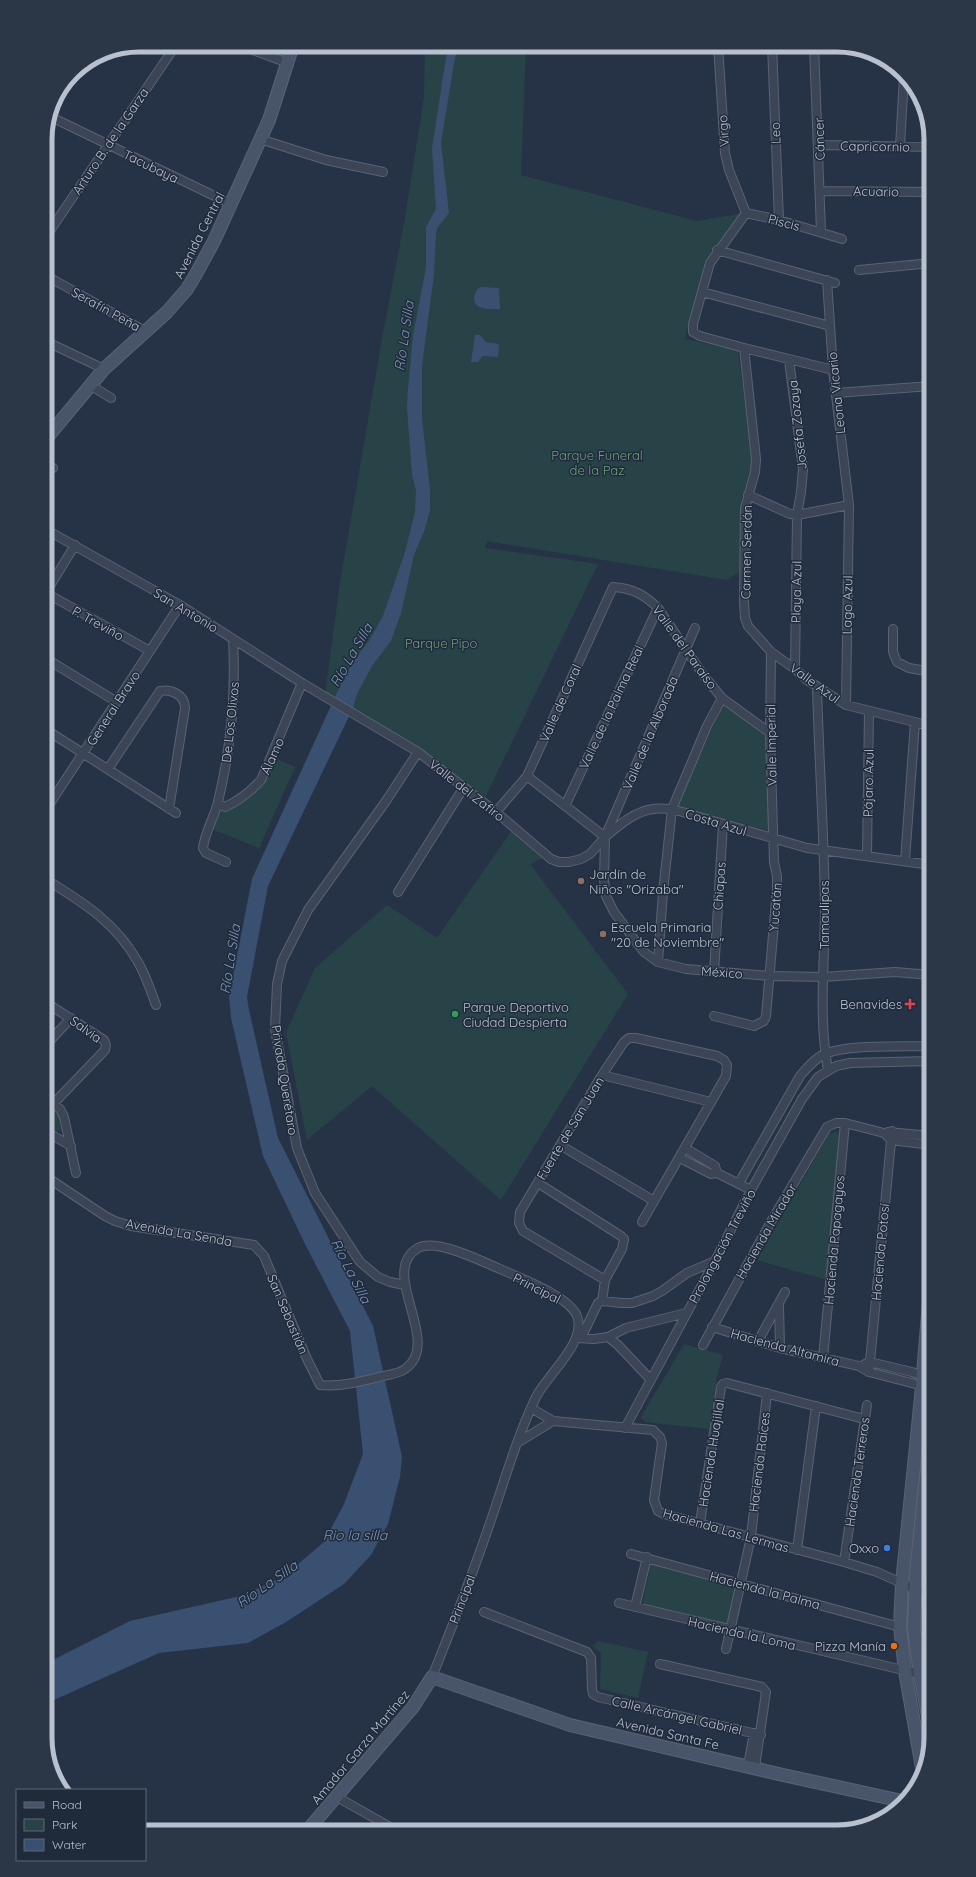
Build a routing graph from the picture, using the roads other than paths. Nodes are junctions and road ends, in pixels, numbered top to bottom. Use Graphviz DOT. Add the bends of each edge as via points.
graph roads {
  1 [pos="171,52"];
  2 [pos="258,52"];
  3 [pos="291,52"];
  4 [pos="718,52"];
  5 [pos="772,52"];
  6 [pos="814,52"];
  7 [pos="288,63"];
  8 [pos="904,84"];
  9 [pos="55,119"];
  10 [pos="260,139"];
  11 [pos="108,145"];
  12 [pos="819,145"];
  13 [pos="900,146"];
  14 [pos="924,147"];
  15 [pos="384,172"];
  16 [pos="820,190"];
  17 [pos="924,192"];
  18 [pos="231,204"];
  19 [pos="746,213"];
  20 [pos="779,220"];
  21 [pos="52,228"];
  22 [pos="821,232"];
  23 [pos="842,239"];
  24 [pos="717,250"];
  25 [pos="924,264"];
  26 [pos="859,270"];
  27 [pos="52,279"];
  28 [pos="702,292"];
  29 [pos="830,326"];
  30 [pos="145,331"];
  31 [pos="52,344"];
  32 [pos="744,348"];
  33 [pos="789,360"];
  34 [pos="104,369"];
  35 [pos="833,370"];
  36 [pos="90,386"];
  37 [pos="924,387"];
  38 [pos="836,394"];
  39 [pos="111,398"];
  40 [pos="52,432"];
  41 [pos="748,495"];
  42 [pos="849,505"];
  43 [pos="797,515"];
  44 [pos="52,533"];
  45 [pos="75,545"];
  46 [pos="52,584"];
  47 [pos="613,587"];
  48 [pos="52,597"];
  49 [pos="180,605"];
  50 [pos="658,608"];
  51 [pos="695,628"];
  52 [pos="893,630"];
  53 [pos="233,639"];
  54 [pos="686,649"];
  55 [pos="150,651"];
  56 [pos="772,652"];
  57 [pos="52,662"];
  58 [pos="796,668"];
  59 [pos="924,671"];
  60 [pos="302,683"];
  61 [pos="817,687"];
  62 [pos="325,695"];
  63 [pos="722,698"];
  64 [pos="118,702"];
  65 [pos="846,705"];
  66 [pos="869,711"];
  67 [pos="915,722"];
  68 [pos="924,724"];
  69 [pos="52,733"];
  70 [pos="770,733"];
  71 [pos="84,752"];
  72 [pos="418,752"];
  73 [pos="108,769"];
  74 [pos="527,776"];
  75 [pos="464,787"];
  76 [pos="52,800"];
  77 [pos="218,804"];
  78 [pos="565,806"];
  79 [pos="672,809"];
  80 [pos="496,812"];
  81 [pos="724,824"];
  82 [pos="605,837"];
  83 [pos="773,839"];
  84 [pos="823,852"];
  85 [pos="590,854"];
  86 [pos="867,856"];
  87 [pos="905,861"];
  88 [pos="226,862"];
  89 [pos="604,863"];
  90 [pos="924,864"];
  91 [pos="52,883"];
  92 [pos="398,892"];
  93 [pos="658,962"];
  94 [pos="714,972"];
  95 [pos="924,974"];
  96 [pos="770,976"];
  97 [pos="823,978"];
  98 [pos="156,1005"];
  99 [pos="52,1006"];
  100 [pos="714,1016"];
  101 [pos="71,1018"];
  102 [pos="52,1038"];
  103 [pos="924,1046"];
  104 [pos="825,1054"];
  105 [pos="924,1061"];
  106 [pos="828,1070"];
  107 [pos="602,1075"];
  108 [pos="711,1102"];
  109 [pos="54,1103"];
  110 [pos="845,1123"];
  111 [pos="888,1132"];
  112 [pos="52,1135"];
  113 [pos="924,1135"];
  114 [pos="891,1140"];
  115 [pos="924,1144"];
  116 [pos="560,1145"];
  117 [pos="71,1146"];
  118 [pos="686,1148"];
  119 [pos="680,1158"];
  120 [pos="76,1173"];
  121 [pos="718,1173"];
  122 [pos="52,1180"];
  123 [pos="538,1183"];
  124 [pos="739,1183"];
  125 [pos="751,1190"];
  126 [pos="654,1201"];
  127 [pos="642,1222"];
  128 [pos="254,1245"];
  129 [pos="715,1261"];
  130 [pos="605,1280"];
  131 [pos="405,1285"];
  132 [pos="785,1292"];
  133 [pos="602,1301"];
  134 [pos="779,1305"];
  135 [pos="686,1313"];
  136 [pos="712,1327"];
  137 [pos="608,1337"];
  138 [pos="579,1338"];
  139 [pos="758,1341"];
  140 [pos="703,1345"];
  141 [pos="780,1348"];
  142 [pos="823,1358"];
  143 [pos="870,1362"];
  144 [pos="859,1366"];
  145 [pos="869,1372"];
  146 [pos="650,1379"];
  147 [pos="924,1381"];
  148 [pos="924,1381"];
  149 [pos="323,1385"];
  150 [pos="767,1393"];
  151 [pos="924,1397"];
  152 [pos="867,1405"];
  153 [pos="816,1406"];
  154 [pos="531,1408"];
  155 [pos="864,1419"];
  156 [pos="554,1421"];
  157 [pos="919,1421"];
  158 [pos="924,1421"];
  159 [pos="625,1428"];
  160 [pos="517,1443"];
  161 [pos="924,1518"];
  162 [pos="700,1523"];
  163 [pos="751,1537"];
  164 [pos="797,1550"];
  165 [pos="631,1554"];
  166 [pos="647,1557"];
  167 [pos="844,1562"];
  168 [pos="902,1583"];
  169 [pos="742,1584"];
  170 [pos="915,1589"];
  171 [pos="924,1591"];
  172 [pos="619,1603"];
  173 [pos="635,1607"];
  174 [pos="484,1612"];
  175 [pos="900,1627"];
  176 [pos="731,1631"];
  177 [pos="916,1641"];
  178 [pos="924,1642"];
  179 [pos="726,1649"];
  180 [pos="660,1664"];
  181 [pos="905,1671"];
  182 [pos="920,1674"];
  183 [pos="432,1677"];
  184 [pos="924,1695"];
  185 [pos="758,1734"];
  186 [pos="921,1761"];
  187 [pos="751,1767"];
  188 [pos="337,1797"];
  189 [pos="897,1800"];
  190 [pos="312,1825"];
  191 [pos="387,1825"];
  1 -- 11 [label="street, Arturo B. de la Garza"];
  2 -- 7 [label="street"];
  3 -- 7 [label="street, Avenida Central"];
  4 -- 19 [label="street, Virgo" via="725,153"];
  5 -- 20 [label="street, Leo"];
  6 -- 12 [label="street, Cáncer"];
  7 -- 10 [label="street, Avenida Central"];
  8 -- 13 [label="street"];
  9 -- 11 [label="street, Tacubaya"];
  10 -- 15 [label="street" via="326,160"];
  10 -- 18 [label="street, Avenida Central"];
  11 -- 18 [label="street, Tacubaya"];
  11 -- 21 [label="street, Arturo B. de la Garza"];
  12 -- 13 [label="street, Capricornio"];
  12 -- 16 [label="street, Cáncer"];
  13 -- 14 [label="street, Capricornio"];
  16 -- 17 [label="street, Acuario"];
  16 -- 22 [label="street, Cáncer"];
  18 -- 30 [label="street, Avenida Central" via="187,289 167,312"];
  19 -- 20 [label="street, Piscis"];
  19 -- 24 [label="street"];
  20 -- 22 [label="street, Piscis"];
  22 -- 23 [label="street, Piscis"];
  24 -- 28 [label="street" via="708,268"];
  24 -- 29 [label="street, Leona Vicario" via="831,282"];
  25 -- 26 [label="street"];
  27 -- 30 [label="street, Serafín Peña"];
  28 -- 29 [label="street"];
  28 -- 32 [label="street" via="692,324 693,332"];
  29 -- 35 [label="street, Leona Vicario"];
  30 -- 34 [label="street, Avenida Central"];
  31 -- 34 [label="street"];
  32 -- 33 [label="street"];
  32 -- 41 [label="street, Carmen Serdán" via="756,459"];
  33 -- 35 [label="street"];
  33 -- 43 [label="street, Josefa Zozaya" via="803,470"];
  34 -- 36 [label="street, Avenida Central"];
  35 -- 38 [label="street, Leona Vicario"];
  36 -- 39 [label="street"];
  36 -- 40 [label="street, Avenida Central"];
  37 -- 38 [label="street"];
  38 -- 42 [label="street, Leona Vicario"];
  41 -- 43 [label="street" via="786,513"];
  41 -- 56 [label="street, Carmen Serdán" via="745,508 745,618 751,630"];
  42 -- 43 [label="street"];
  42 -- 65 [label="street, Lago Azul"];
  43 -- 58 [label="street, Playa Azul"];
  44 -- 45 [label="street, San Antonio"];
  45 -- 46 [label="street"];
  45 -- 49 [label="street, San Antonio"];
  47 -- 50 [label="street, Valle del Paraíso" via="642,595"];
  47 -- 74 [label="street, Valle de Coral"];
  48 -- 55 [label="street, P. Treviño"];
  49 -- 53 [label="street, San Antonio"];
  49 -- 55 [label="street, General Bravo"];
  50 -- 54 [label="street, Valle del Paraíso"];
  50 -- 78 [label="street, Valle de la Palma Real"];
  51 -- 54 [label="street, Valle de la Alborada"];
  52 -- 59 [label="street" via="893,652 897,662 909,668"];
  53 -- 60 [label="street, San Antonio"];
  53 -- 77 [label="street, De Los Olivos" via="233,718"];
  54 -- 63 [label="street, Valle del Paraíso"];
  54 -- 82 [label="street, Valle de la Alborada"];
  55 -- 64 [label="street, General Bravo"];
  56 -- 58 [label="street, Valle Azul"];
  56 -- 70 [label="street, Valle Imperial"];
  57 -- 64 [label="street"];
  58 -- 61 [label="street, Valle Azul"];
  60 -- 62 [label="street, San Antonio"];
  60 -- 77 [label="street, Álamo" via="261,780 233,804 225,807"];
  61 -- 65 [label="street, Valle Azul"];
  61 -- 84 [label="street, Tamaulipas"];
  62 -- 72 [label="street, Valle del Zafiro"];
  63 -- 70 [label="street, Valle del Paraíso"];
  63 -- 79 [label="street" via="704,732"];
  64 -- 71 [label="street, General Bravo"];
  65 -- 66 [label="street, Valle Azul"];
  66 -- 67 [label="street, Valle Azul"];
  66 -- 86 [label="street, Pájaro Azul"];
  67 -- 68 [label="street, Valle Azul"];
  67 -- 87 [label="street"];
  69 -- 71 [label="street"];
  70 -- 83 [label="street, Valle Imperial"];
  71 -- 73 [label="street"];
  71 -- 76 [label="street, General Bravo"];
  72 -- 75 [label="street, Valle del Zafiro"];
  72 -- 131 [label="street, Privada Querétaro" via="308,910 282,960 277,984 275,1029 297,1148 315,1192 360,1262 378,1277"];
  73 -- 73 [label="street" via="172,811 185,708 183,698 171,691 160,691"];
  74 -- 78 [label="street"];
  74 -- 80 [label="street, Valle de Coral"];
  75 -- 80 [label="street, Valle del Zafiro"];
  75 -- 92 [label="street"];
  77 -- 88 [label="street, De Los Olivos" via="203,848 206,853"];
  78 -- 82 [label="street"];
  79 -- 81 [label="street, Costa Azul"];
  79 -- 82 [label="street, Costa Azul" via="653,809 638,814"];
  79 -- 93 [label="street"];
  80 -- 85 [label="street, Valle del Zafiro" via="551,859 569,862"];
  81 -- 83 [label="street, Costa Azul"];
  81 -- 94 [label="street, Chiapas"];
  82 -- 85 [label="street, Valle del Zafiro"];
  82 -- 89 [label="street, México"];
  83 -- 84 [label="street, Costa Azul"];
  83 -- 96 [label="street, Yucatán" via="777,889"];
  84 -- 86 [label="street, Costa Azul"];
  84 -- 97 [label="street, Tamaulipas"];
  85 -- 89 [label="street"];
  86 -- 87 [label="street, Costa Azul"];
  87 -- 90 [label="street, Costa Azul"];
  89 -- 93 [label="street, México" via="606,896 614,912 644,952"];
  91 -- 98 [label="street" via="108,922 138,963"];
  93 -- 94 [label="street, México"];
  94 -- 96 [label="street, México"];
  95 -- 97 [label="street, México" via="895,972"];
  96 -- 97 [label="street, México"];
  96 -- 100 [label="street, Yucatán" via="766,1016 759,1025"];
  97 -- 104 [label="street"];
  99 -- 101 [label="street, Salvia"];
  101 -- 102 [label="street"];
  101 -- 109 [label="street, Salvia" via="104,1040 106,1045 105,1050"];
  103 -- 104 [label="street, Prolongación Treviño" via="850,1049"];
  104 -- 106 [label="street"];
  104 -- 124 [label="street, Prolongación Treviño" via="800,1076"];
  105 -- 106 [label="street, Prolongación Treviño" via="850,1063"];
  106 -- 125 [label="street, Prolongación Treviño" via="818,1077 802,1099"];
  107 -- 108 [label="street"];
  107 -- 108 [label="street, Fuerte de San Juan" via="629,1038 717,1056 727,1065 726,1076"];
  107 -- 116 [label="street, Fuerte de San Juan"];
  108 -- 118 [label="street"];
  109 -- 117 [label="street" via="64,1117"];
  110 -- 111 [label="street"];
  110 -- 136 [label="street, Hacienda Mirador" via="832,1124 824,1131"];
  110 -- 142 [label="street, Hacienda Papagayos"];
  111 -- 113 [label="street"];
  111 -- 114 [label="street, Hacienda Potosí"];
  112 -- 117 [label="street"];
  114 -- 115 [label="street"];
  114 -- 143 [label="street, Hacienda Potosí"];
  116 -- 123 [label="street, Fuerte de San Juan"];
  116 -- 126 [label="street"];
  117 -- 120 [label="street"];
  118 -- 119 [label="street"];
  118 -- 121 [label="street" via="715,1166"];
  119 -- 121 [label="street" via="710,1174"];
  119 -- 126 [label="street"];
  121 -- 124 [label="street"];
  122 -- 128 [label="street, Avenida La Senda" via="115,1221 131,1226"];
  123 -- 130 [label="street" via="624,1239 622,1249"];
  123 -- 130 [label="street, Fuerte de San Juan" via="520,1212 519,1223 523,1231"];
  124 -- 125 [label="street"];
  125 -- 129 [label="street, Prolongación Treviño"];
  126 -- 127 [label="street"];
  128 -- 149 [label="street, San Sebastián" via="264,1256 307,1359"];
  129 -- 133 [label="street" via="687,1273 653,1296 622,1304"];
  129 -- 135 [label="street, Prolongación Treviño"];
  130 -- 133 [label="street"];
  131 -- 138 [label="street, Principal" via="405,1266 411,1254 427,1245 443,1247 513,1275 563,1300 577,1316"];
  131 -- 149 [label="street, Principal" via="417,1328 415,1358 405,1370 355,1383"];
  132 -- 134 [label="street"];
  133 -- 138 [label="street" via="595,1306"];
  134 -- 139 [label="street"];
  134 -- 141 [label="street"];
  135 -- 137 [label="street" via="626,1328"];
  135 -- 146 [label="street, Prolongación Treviño"];
  136 -- 139 [label="street, Hacienda Altamira"];
  136 -- 140 [label="street, Hacienda Mirador"];
  137 -- 138 [label="street"];
  137 -- 146 [label="street"];
  138 -- 154 [label="street, Principal" via="540,1389"];
  139 -- 141 [label="street, Hacienda Altamira"];
  141 -- 142 [label="street, Hacienda Altamira"];
  142 -- 144 [label="street, Hacienda Altamira"];
  143 -- 144 [label="street"];
  143 -- 145 [label="street, Hacienda Potosí"];
  143 -- 147 [label="street"];
  144 -- 145 [label="street, Hacienda Altamira"];
  145 -- 148 [label="street, Hacienda Altamira"];
  146 -- 159 [label="street, Prolongación Treviño"];
  150 -- 153 [label="street"];
  150 -- 162 [label="street, Hacienda Huajillal" via="727,1383 721,1387"];
  150 -- 163 [label="street, Hacienda Raíces"];
  151 -- 157 [label="street"];
  152 -- 155 [label="street, Hacienda Terreros"];
  153 -- 155 [label="street"];
  153 -- 164 [label="street"];
  154 -- 156 [label="street, Hacienda Las Lermas"];
  154 -- 160 [label="street, Principal"];
  155 -- 167 [label="street, Hacienda Terreros"];
  156 -- 159 [label="street, Hacienda Las Lermas"];
  156 -- 160 [label="street"];
  157 -- 158 [label="street"];
  157 -- 168 [label="street"];
  159 -- 162 [label="street, Hacienda Las Lermas" via="653,1430 660,1437 662,1443 654,1500 658,1511"];
  160 -- 183 [label="street, Principal" via="480,1553"];
  161 -- 170 [label="street"];
  162 -- 163 [label="street, Hacienda Las Lermas"];
  163 -- 164 [label="street, Hacienda Las Lermas"];
  163 -- 169 [label="street, Hacienda Raíces"];
  164 -- 167 [label="street, Hacienda Las Lermas"];
  165 -- 166 [label="street, Hacienda la Palma"];
  166 -- 169 [label="street, Hacienda la Palma"];
  166 -- 173 [label="street"];
  167 -- 168 [label="street, Hacienda Las Lermas"];
  168 -- 170 [label="street, Hacienda Las Lermas"];
  168 -- 175 [label="street"];
  169 -- 175 [label="street, Hacienda la Palma"];
  169 -- 176 [label="street, Hacienda Raíces"];
  170 -- 171 [label="street, Hacienda Las Lermas"];
  170 -- 177 [label="street"];
  172 -- 173 [label="street, Hacienda la Loma"];
  173 -- 176 [label="street, Hacienda la Loma"];
  174 -- 185 [label="street, Calle Arcángel Gabriel" via="587,1652 593,1694 598,1697"];
  175 -- 181 [label="street"];
  176 -- 179 [label="street, Hacienda Raíces"];
  176 -- 181 [label="street, Hacienda la Loma"];
  177 -- 178 [label="street"];
  177 -- 182 [label="street"];
  180 -- 185 [label="street" via="762,1687 766,1692"];
  181 -- 182 [label="street, Hacienda la Loma"];
  181 -- 186 [label="street"];
  182 -- 184 [label="street"];
  183 -- 187 [label="street, Avenida Santa Fe" via="570,1725"];
  183 -- 188 [label="street, Amador Garza Martínez" via="413,1707"];
  185 -- 187 [label="street"];
  187 -- 189 [label="street, Avenida Santa Fe"];
  188 -- 190 [label="street, Amador Garza Martínez"];
  188 -- 191 [label="street"];
}
